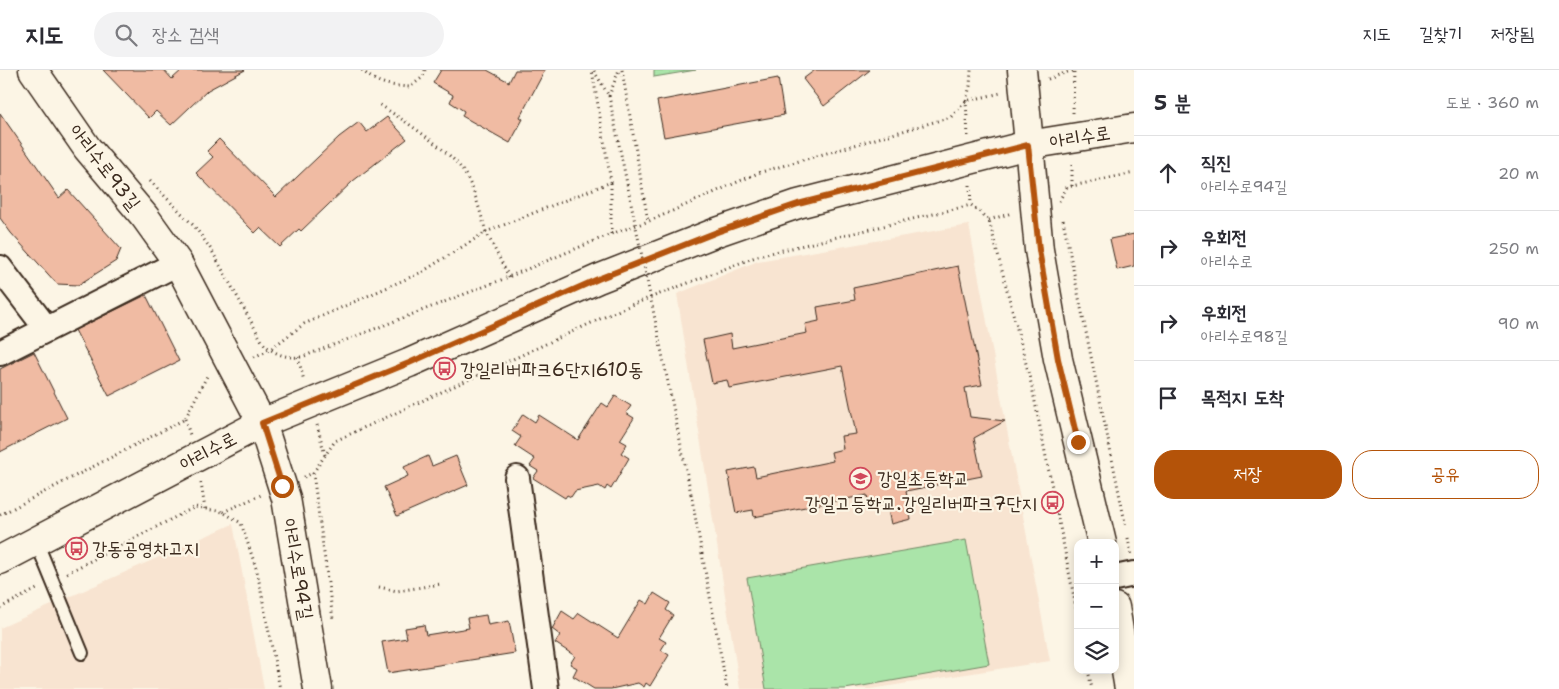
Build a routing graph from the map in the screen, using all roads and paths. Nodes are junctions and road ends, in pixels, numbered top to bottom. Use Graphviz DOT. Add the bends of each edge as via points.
graph roads {
  1 [pos="33,70"];
  2 [pos="362,70"];
  3 [pos="425,70"];
  4 [pos="593,70"];
  5 [pos="620,70"];
  6 [pos="971,70"];
  7 [pos="1022,70"];
  8 [pos="609,96"];
  9 [pos="379,104"];
  10 [pos="1134,128"];
  11 [pos="1028,145"];
  12 [pos="1134,173"];
  13 [pos="611,182"];
  14 [pos="648,222"];
  15 [pos="486,232"];
  16 [pos="611,234"];
  17 [pos="178,263"];
  18 [pos="0,268"];
  19 [pos="509,276"];
  20 [pos="46,328"];
  21 [pos="0,353"];
  22 [pos="206,381"];
  23 [pos="262,423"];
  24 [pos="518,478"];
  25 [pos="0,515"];
  26 [pos="1101,539"];
  27 [pos="36,541"];
  28 [pos="0,560"];
  29 [pos="1133,566"];
  30 [pos="1119,575"];
  31 [pos="52,581"];
  32 [pos="441,584"];
  33 [pos="379,587"];
  34 [pos="1074,597"];
  35 [pos="0,608"];
  36 [pos="334,622"];
  37 [pos="1119,629"];
  38 [pos="82,653"];
  39 [pos="1089,674"];
  40 [pos="280,689"];
  41 [pos="318,689"];
  42 [pos="546,689"];
  43 [pos="727,689"];
  44 [pos="1092,689"];
  45 [pos="1129,689"];
  1 -- 17 [label="street, 아리수로93길" via="87,148 145,217"];
  2 -- 3 [label="path" via="373,80 410,87"];
  4 -- 8 [label="path"];
  4 -- 13 [label="path"];
  5 -- 8 [label="path"];
  5 -- 14 [label="path"];
  6 -- 14 [label="path" via="966,101 951,117 758,172"];
  7 -- 11 [label="street"];
  8 -- 43 [label="path, bridge" via="691,494"];
  9 -- 15 [label="path" via="410,125 462,169"];
  10 -- 11 [label="street, 아리수로"];
  11 -- 23 [label="street, 아리수로" via="798,204 717,232 598,279 409,363"];
  11 -- 26 [label="street" via="1039,250 1058,359"];
  12 -- 29 [label="path" via="1067,187 1059,201"];
  13 -- 15 [label="path"];
  13 -- 16 [label="path"];
  14 -- 16 [label="path"];
  15 -- 19 [label="path"];
  15 -- 19 [label="path" via="422,272 304,324 269,350 288,359 302,357"];
  16 -- 19 [label="path"];
  17 -- 20 [label="street"];
  17 -- 23 [label="street, 아리수로93길"];
  18 -- 20 [label="street"];
  20 -- 21 [label="street"];
  22 -- 25 [label="path" via="185,419"];
  23 -- 27 [label="street, 아리수로"];
  23 -- 41 [label="street, 아리수로94길" via="286,498"];
  24 -- 42 [label="street"];
  27 -- 28 [label="street, 아리수로"];
  27 -- 31 [label="lane"];
  29 -- 30 [label="street"];
  31 -- 35 [label="path"];
  31 -- 38 [label="lane"];
  31 -- 40 [label="path" via="195,507 223,512 242,522 257,571"];
  32 -- 33 [label="path" via="397,590"];
  34 -- 36 [label="path" via="1030,378 989,220 971,205 758,256 626,307 335,441 314,473"];
  37 -- 45 [label="street"];
  39 -- 44 [label="path"];
}
